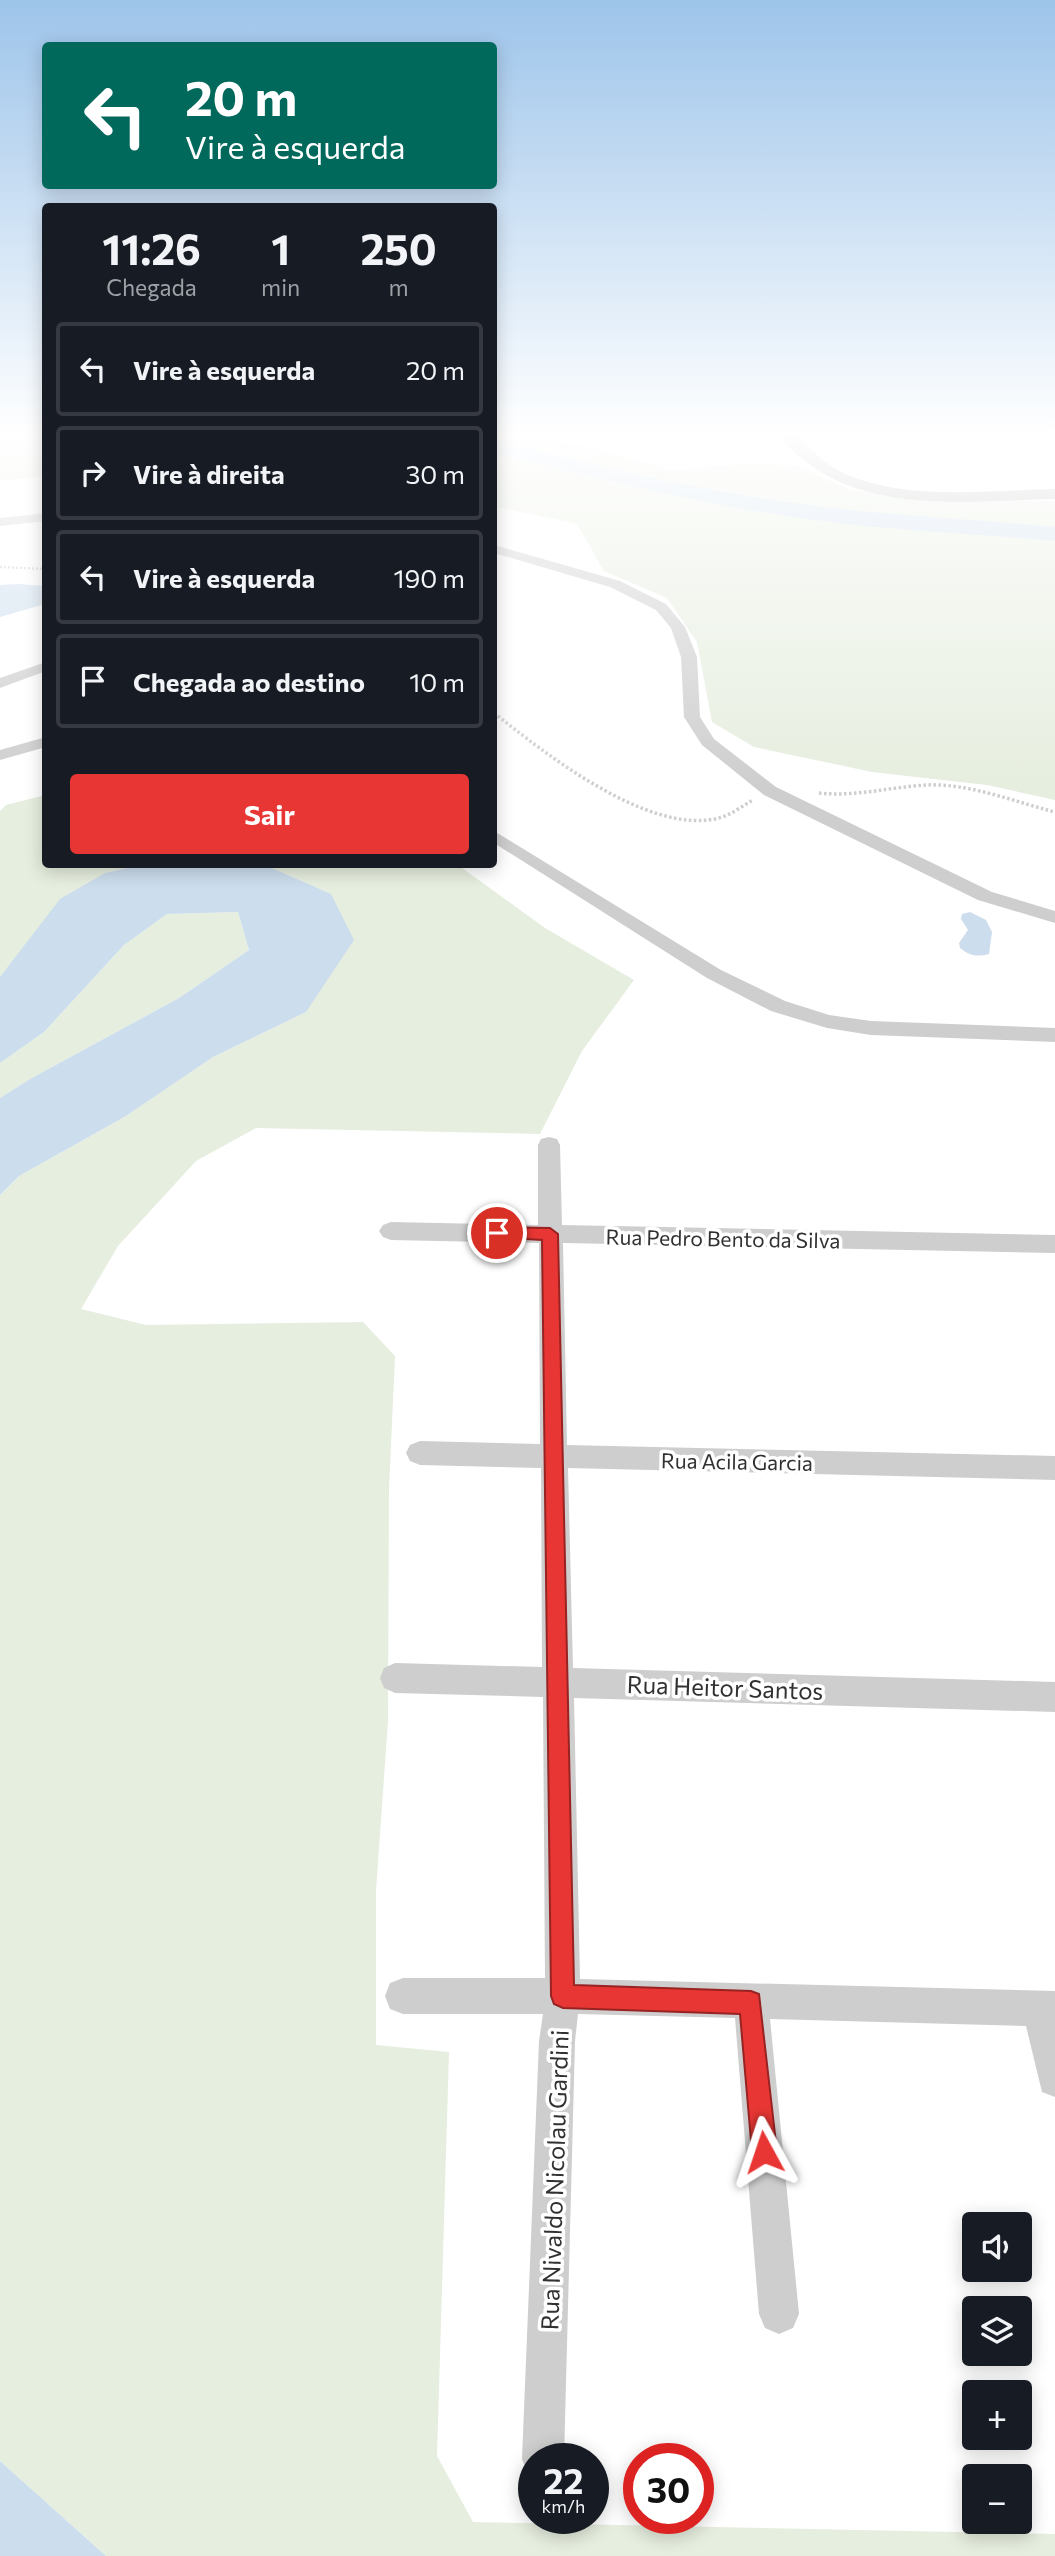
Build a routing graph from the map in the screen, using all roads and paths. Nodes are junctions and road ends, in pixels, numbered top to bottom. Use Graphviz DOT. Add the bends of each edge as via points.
graph roads {
  1 [pos="497,550"];
  2 [pos="0,567"];
  3 [pos="42,569"];
  4 [pos="42,667"];
  5 [pos="0,683"];
  6 [pos="497,715"];
  7 [pos="42,743"];
  8 [pos="0,755"];
  9 [pos="770,791"];
  10 [pos="1055,813"];
  11 [pos="497,838"];
  12 [pos="1055,917"];
  13 [pos="1055,1035"];
  14 [pos="549,1145"];
  15 [pos="391,1231"];
  16 [pos="550,1234"];
  17 [pos="1055,1244"];
  18 [pos="420,1453"];
  19 [pos="554,1456"];
  20 [pos="1055,1468"];
  21 [pos="395,1678"];
  22 [pos="557,1682"];
  23 [pos="1055,1697"];
  24 [pos="403,1996"];
  25 [pos="563,1996"];
  26 [pos="751,2002"];
  27 [pos="1048,2008"];
  28 [pos="1055,2079"];
  29 [pos="779,2314"];
  30 [pos="544,2443"];
  1 -- 9 [label="street" via="615,584 661,607 678,627 689,657 692,717 708,742"];
  2 -- 3 [label="path"];
  4 -- 5 [label="street"];
  6 -- 9 [label="path" via="601,787 645,809 692,819 718,818"];
  7 -- 8 [label="street"];
  9 -- 10 [label="path" via="847,796 929,785"];
  9 -- 12 [label="street" via="985,896"];
  11 -- 13 [label="street" via="714,974 778,1006 871,1028"];
  14 -- 16 [label="street, Rua Nivaldo Nicolau Gardini"];
  15 -- 16 [label="street, Rua Pedro Bento da Silva"];
  16 -- 17 [label="street, Rua Pedro Bento da Silva"];
  16 -- 19 [label="street, Rua Nivaldo Nicolau Gardini"];
  18 -- 19 [label="street, Rua Acila Garcia"];
  19 -- 20 [label="street, Rua Acila Garcia"];
  19 -- 22 [label="street, Rua Nivaldo Nicolau Gardini"];
  21 -- 22 [label="street, Rua Heitor Santos"];
  22 -- 23 [label="street, Rua Heitor Santos"];
  22 -- 25 [label="street, Rua Nivaldo Nicolau Gardini"];
  24 -- 25 [label="street"];
  25 -- 26 [label="street"];
  25 -- 30 [label="street, Rua Nivaldo Nicolau Gardini" via="557,2041"];
  26 -- 27 [label="street"];
  26 -- 29 [label="street"];
  27 -- 28 [label="street"];
}
